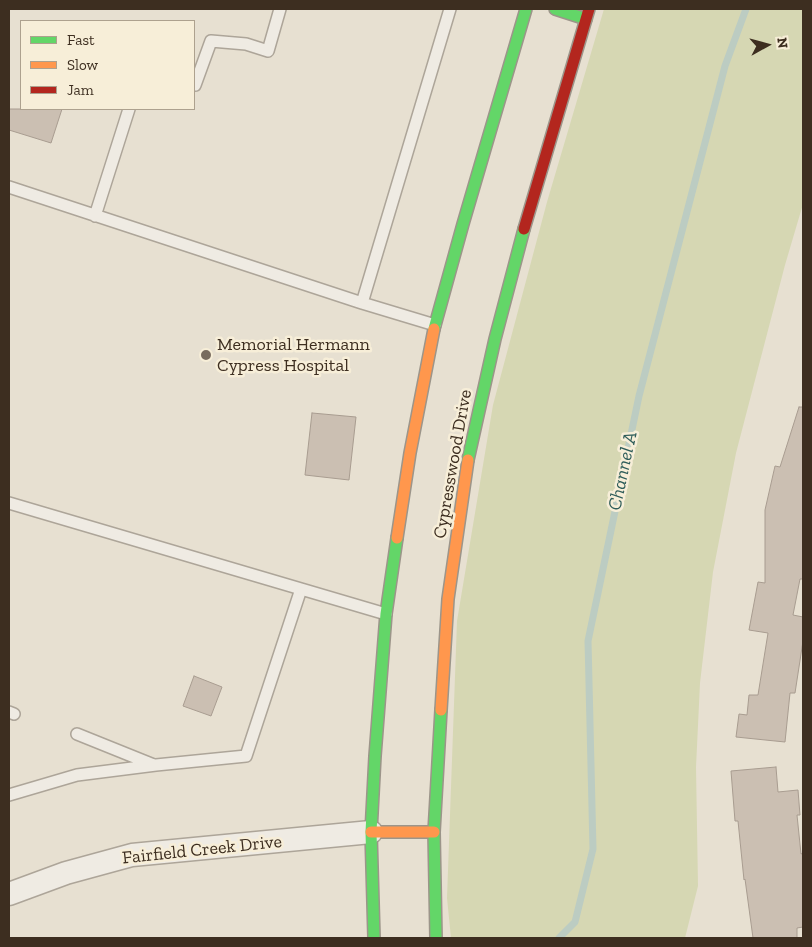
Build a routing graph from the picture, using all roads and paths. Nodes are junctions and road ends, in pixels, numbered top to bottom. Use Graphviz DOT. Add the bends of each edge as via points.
graph roads {
  1 [pos="280,9"];
  2 [pos="450,9"];
  3 [pos="526,9"];
  4 [pos="555,9"];
  5 [pos="587,14"];
  6 [pos="195,85"];
  7 [pos="129,110"];
  8 [pos="9,188"];
  9 [pos="95,216"];
  10 [pos="362,303"];
  11 [pos="435,326"];
  12 [pos="9,503"];
  13 [pos="301,589"];
  14 [pos="386,614"];
  15 [pos="76,734"];
  16 [pos="156,765"];
  17 [pos="9,795"];
  18 [pos="371,832"];
  19 [pos="434,832"];
  20 [pos="9,894"];
  21 [pos="436,935"];
  22 [pos="374,938"];
  1 -- 6 [label="lane" via="268,52 246,44 211,42"];
  2 -- 10 [label="lane"];
  3 -- 11 [label="main road"];
  4 -- 5 [label="main road"];
  5 -- 19 [label="main road, Cypresswood Drive" via="495,339 467,466 448,599"];
  7 -- 9 [label="lane"];
  8 -- 9 [label="lane"];
  9 -- 10 [label="lane"];
  10 -- 11 [label="lane"];
  11 -- 14 [label="main road" via="410,453"];
  12 -- 13 [label="lane"];
  13 -- 14 [label="lane"];
  13 -- 16 [label="lane" via="246,756"];
  14 -- 18 [label="main road"];
  15 -- 16 [label="lane"];
  16 -- 17 [label="lane" via="77,775"];
  18 -- 19 [label="main road"];
  18 -- 20 [label="street, Fairfield Creek Drive" via="132,855 66,873"];
  18 -- 22 [label="main road"];
  19 -- 21 [label="main road, Cypresswood Drive"];
}
